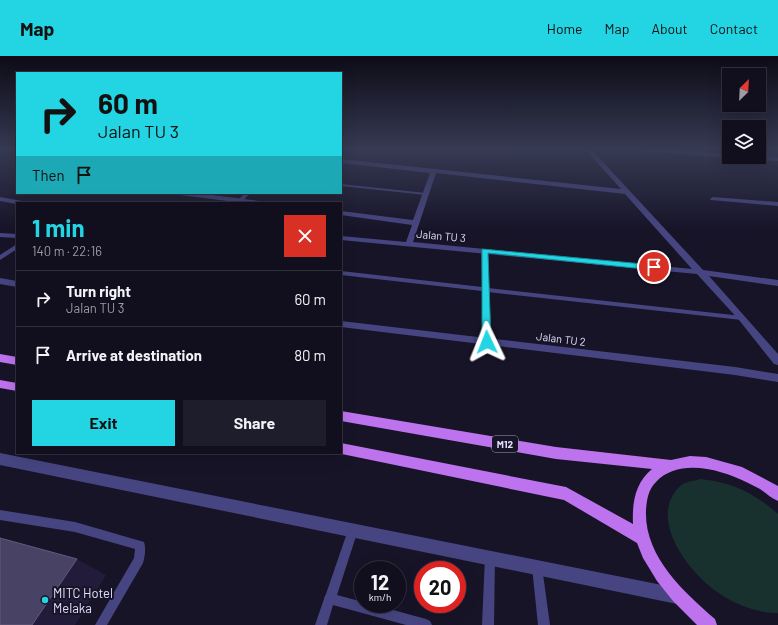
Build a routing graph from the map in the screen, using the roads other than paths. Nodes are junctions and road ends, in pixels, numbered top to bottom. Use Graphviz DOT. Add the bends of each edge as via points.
graph roads {
  1 [pos="432,176"];
  2 [pos="476,176"];
  3 [pos="612,176"];
  4 [pos="342,185"];
  5 [pos="627,192"];
  6 [pos="188,194"];
  7 [pos="247,194"];
  8 [pos="426,194"];
  9 [pos="0,199"];
  10 [pos="714,199"];
  11 [pos="240,201"];
  12 [pos="16,202"];
  13 [pos="250,202"];
  14 [pos="778,204"];
  15 [pos="342,213"];
  16 [pos="416,223"];
  17 [pos="0,234"];
  18 [pos="16,236"];
  19 [pos="342,238"];
  20 [pos="410,244"];
  21 [pos="16,247"];
  22 [pos="484,251"];
  23 [pos="0,258"];
  24 [pos="700,272"];
  25 [pos="342,273"];
  26 [pos="0,282"];
  27 [pos="778,283"];
  28 [pos="16,284"];
  29 [pos="485,289"];
  30 [pos="742,318"];
  31 [pos="342,324"];
  32 [pos="487,342"];
  33 [pos="0,358"];
  34 [pos="778,360"];
  35 [pos="16,361"];
  36 [pos="778,378"];
  37 [pos="0,384"];
  38 [pos="16,387"];
  39 [pos="342,416"];
  40 [pos="342,449"];
  41 [pos="0,459"];
  42 [pos="670,465"];
  43 [pos="776,492"];
  44 [pos="0,515"];
  45 [pos="354,530"];
  46 [pos="642,538"];
  47 [pos="490,558"];
  48 [pos="537,567"];
  49 [pos="677,596"];
  50 [pos="330,598"];
  51 [pos="102,625"];
  52 [pos="321,625"];
  53 [pos="426,625"];
  54 [pos="488,625"];
  55 [pos="544,625"];
  56 [pos="708,625"];
  1 -- 8 [label="street"];
  2 -- 5 [label="street"];
  3 -- 5 [label="street"];
  4 -- 8 [label="lane"];
  5 -- 24 [label="street"];
  6 -- 11 [label="street"];
  7 -- 11 [label="lane"];
  8 -- 16 [label="street"];
  9 -- 12 [label="street"];
  10 -- 14 [label="street"];
  11 -- 13 [label="street"];
  15 -- 16 [label="street"];
  16 -- 20 [label="street"];
  17 -- 18 [label="lane"];
  19 -- 20 [label="street, Jalan TU 3"];
  20 -- 22 [label="street, Jalan TU 3"];
  21 -- 23 [label="lane"];
  22 -- 24 [label="street, Jalan TU 3"];
  22 -- 29 [label="lane"];
  24 -- 27 [label="street, Jalan TU 3"];
  24 -- 30 [label="street"];
  25 -- 29 [label="lane"];
  26 -- 28 [label="street"];
  29 -- 30 [label="lane"];
  29 -- 32 [label="lane"];
  30 -- 34 [label="street"];
  31 -- 32 [label="street, Jalan TU 2"];
  32 -- 36 [label="street, Jalan TU 2"];
  33 -- 35 [label="main road"];
  37 -- 38 [label="main road"];
  39 -- 42 [label="main road, M12" via="556,453"];
  40 -- 46 [label="main road" via="566,494"];
  41 -- 45 [label="street"];
  42 -- 43 [label="main road, M12" via="691,461 717,464 745,474"];
  42 -- 46 [label="main road, M12" via="653,475 642,491 638,512"];
  44 -- 51 [label="lane" via="75,527 140,546 139,559"];
  45 -- 47 [label="street"];
  45 -- 50 [label="lane"];
  46 -- 49 [label="main road, M12" via="655,566"];
  47 -- 48 [label="street"];
  47 -- 54 [label="lane"];
  48 -- 49 [label="street"];
  48 -- 55 [label="lane"];
  49 -- 56 [label="main road, M12"];
  50 -- 52 [label="lane"];
  50 -- 53 [label="lane"];
}
